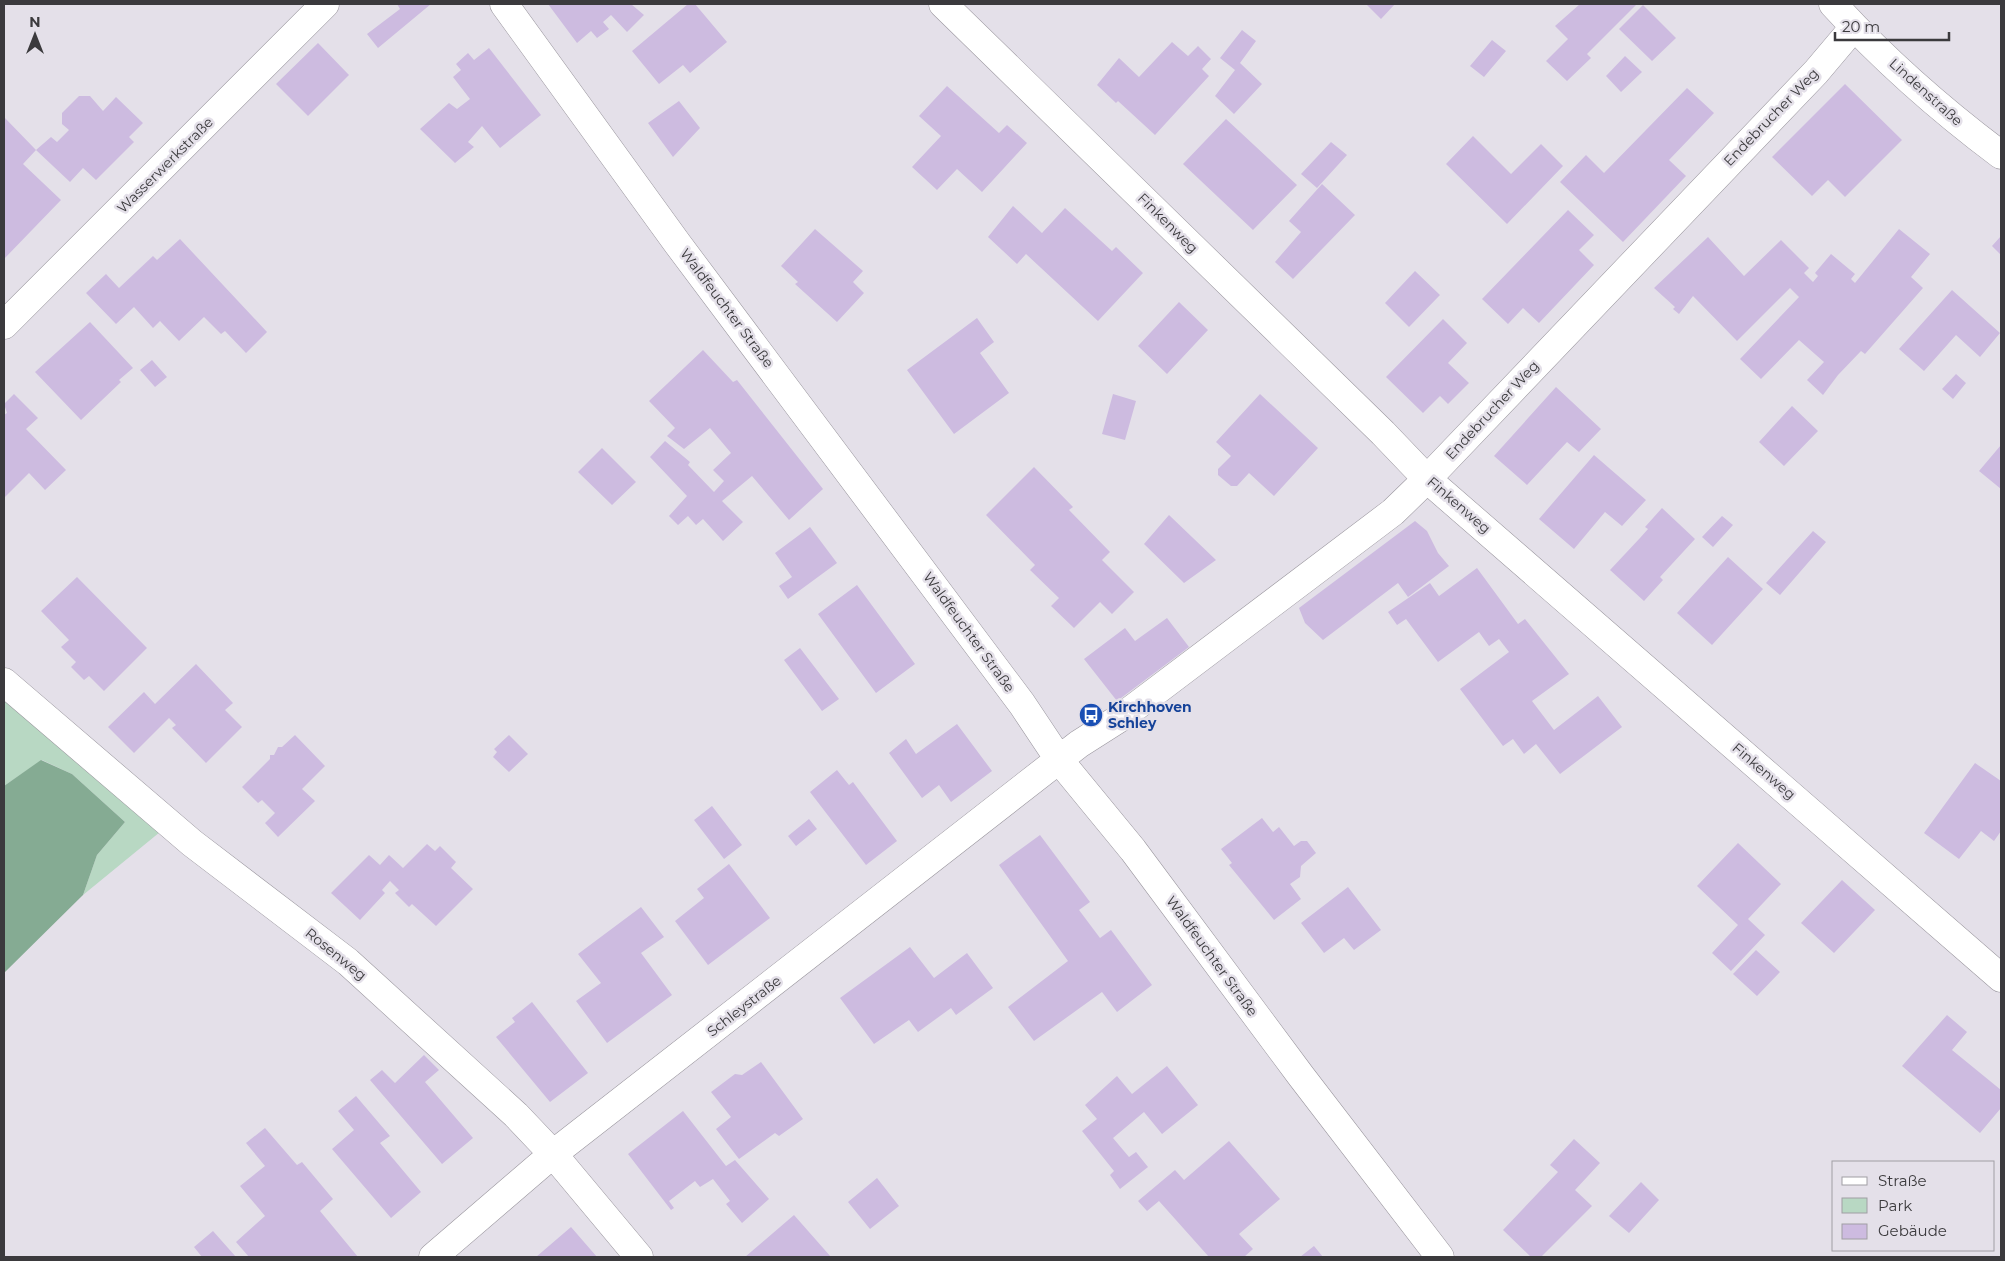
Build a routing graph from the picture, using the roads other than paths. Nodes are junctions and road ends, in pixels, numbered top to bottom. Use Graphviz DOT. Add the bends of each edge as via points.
graph roads {
  1 [pos="325,4"];
  2 [pos="504,4"];
  3 [pos="943,4"];
  4 [pos="1833,4"];
  5 [pos="1854,27"];
  6 [pos="2001,155"];
  7 [pos="4,326"];
  8 [pos="1427,479"];
  9 [pos="4,682"];
  10 [pos="1060,761"];
  11 [pos="2001,978"];
  12 [pos="554,1154"];
  13 [pos="433,1257"];
  14 [pos="639,1257"];
  15 [pos="1440,1257"];
  1 -- 7 [label="street, Wasserwerkstraße"];
  2 -- 10 [label="street, Waldfeuchter Straße" via="677,243 1022,704"];
  3 -- 8 [label="street, Finkenweg"];
  4 -- 5 [label="street, Lindenstraße"];
  5 -- 6 [label="street, Lindenstraße" via="1946,113"];
  5 -- 8 [label="street, Endebrucher Weg" via="1816,72"];
  8 -- 10 [label="street, Endebrucher Weg" via="1393,512"];
  8 -- 11 [label="street, Finkenweg"];
  9 -- 12 [label="street, Rosenweg" via="192,843 348,962 516,1115"];
  10 -- 12 [label="street, Schleystraße"];
  10 -- 15 [label="street, Waldfeuchter Straße" via="1133,850 1300,1076"];
  12 -- 13 [label="street, Schleystraße"];
  12 -- 14 [label="street, Rosenweg"];
}
